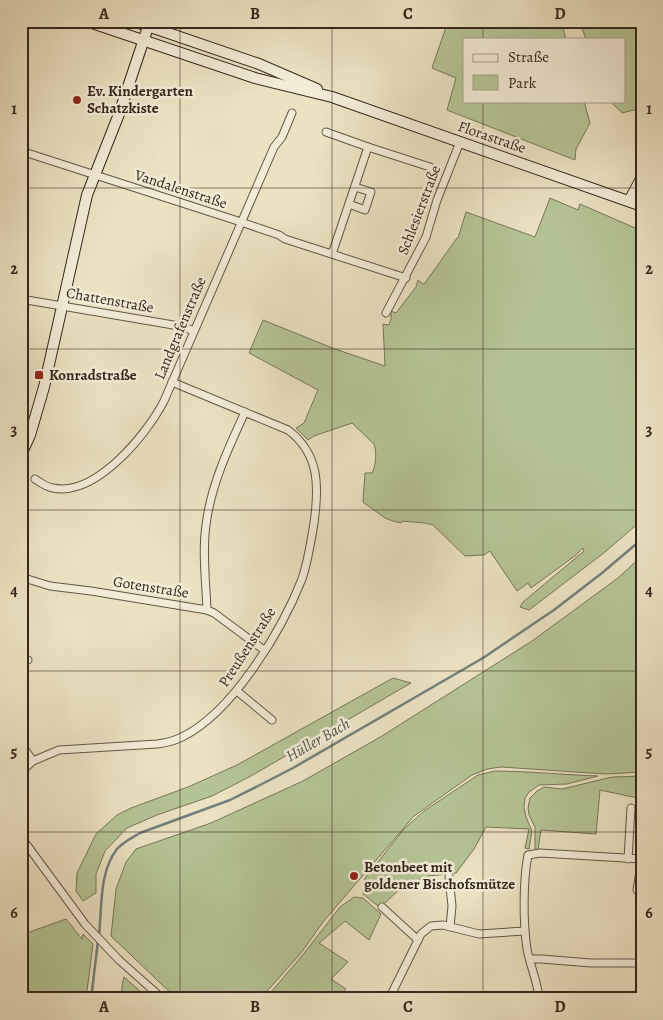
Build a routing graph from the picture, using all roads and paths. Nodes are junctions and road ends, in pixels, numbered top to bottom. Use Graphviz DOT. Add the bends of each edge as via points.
graph roads {
  1 [pos="86,21"];
  2 [pos="133,21"];
  3 [pos="149,24"];
  4 [pos="144,41"];
  5 [pos="332,97"];
  6 [pos="292,113"];
  7 [pos="326,132"];
  8 [pos="460,142"];
  9 [pos="368,147"];
  10 [pos="21,151"];
  11 [pos="430,167"];
  12 [pos="94,176"];
  13 [pos="642,176"];
  14 [pos="355,187"];
  15 [pos="629,201"];
  16 [pos="349,204"];
  17 [pos="642,206"];
  18 [pos="241,222"];
  19 [pos="332,254"];
  20 [pos="406,278"];
  21 [pos="21,299"];
  22 [pos="62,306"];
  23 [pos="386,313"];
  24 [pos="193,331"];
  25 [pos="172,382"];
  26 [pos="245,412"];
  27 [pos="22,453"];
  28 [pos="36,479"];
  29 [pos="21,577"];
  30 [pos="208,610"];
  31 [pos="264,650"];
  32 [pos="237,691"];
  33 [pos="272,720"];
  34 [pos="21,744"];
  35 [pos="33,760"];
  36 [pos="21,772"];
  37 [pos="631,808"];
  38 [pos="21,838"];
  39 [pos="628,859"];
  40 [pos="642,860"];
  41 [pos="449,877"];
  42 [pos="637,890"];
  43 [pos="382,907"];
  44 [pos="450,927"];
  45 [pos="525,931"];
  46 [pos="418,940"];
  47 [pos="530,960"];
  48 [pos="642,963"];
  49 [pos="163,999"];
  50 [pos="390,999"];
  51 [pos="538,999"];
  1 -- 4 [label="main road, Florastraße"];
  2 -- 3 [label="main road, Florastraße"];
  3 -- 4 [label="main road"];
  3 -- 5 [label="main road, Florastraße" via="260,64"];
  4 -- 5 [label="main road, Florastraße" via="255,78"];
  4 -- 12 [label="main road"];
  5 -- 8 [label="main road, Florastraße"];
  6 -- 18 [label="street, Landgrafenstraße"];
  7 -- 9 [label="street"];
  8 -- 15 [label="main road, Florastraße"];
  8 -- 20 [label="street, Schlesierstraße" via="426,237"];
  9 -- 11 [label="street"];
  9 -- 14 [label="street"];
  10 -- 12 [label="street, Vandalenstraße"];
  12 -- 18 [label="street, Vandalenstraße"];
  12 -- 22 [label="main road"];
  13 -- 15 [label="main road"];
  14 -- 16 [label="street"];
  14 -- 16 [label="street" via="371,192 365,210"];
  15 -- 17 [label="main road, Florastraße"];
  16 -- 19 [label="street"];
  18 -- 19 [label="street, Vandalenstraße"];
  18 -- 24 [label="street, Landgrafenstraße"];
  19 -- 20 [label="street, Vandalenstraße"];
  20 -- 23 [label="street, Schlesierstraße"];
  21 -- 22 [label="street, Chattenstraße"];
  22 -- 24 [label="street, Chattenstraße"];
  22 -- 27 [label="main road" via="37,415"];
  24 -- 25 [label="street, Landgrafenstraße"];
  25 -- 26 [label="street, Preußenstraße"];
  25 -- 28 [label="street, Landgrafenstraße" via="150,424 124,455 101,473 69,488 53,489"];
  26 -- 30 [label="street" via="211,497 204,553"];
  26 -- 31 [label="street, Preußenstraße" via="288,430 300,440 312,458 317,483 314,524 302,578 284,618"];
  29 -- 30 [label="street, Gotenstraße" via="50,586"];
  30 -- 31 [label="street, Gotenstraße"];
  31 -- 32 [label="street, Preußenstraße"];
  32 -- 33 [label="street"];
  32 -- 35 [label="street, Preußenstraße" via="201,725 173,741 68,748"];
  34 -- 35 [label="street"];
  35 -- 36 [label="street, Preußenstraße"];
  37 -- 39 [label="street"];
  38 -- 49 [label="street" via="85,924"];
  39 -- 40 [label="street"];
  39 -- 45 [label="street" via="528,855"];
  40 -- 42 [label="street"];
  41 -- 44 [label="street"];
  43 -- 46 [label="street"];
  44 -- 45 [label="street" via="479,934"];
  44 -- 46 [label="street" via="431,926"];
  45 -- 47 [label="street"];
  46 -- 50 [label="street"];
  47 -- 48 [label="street"];
  47 -- 51 [label="street"];
}
